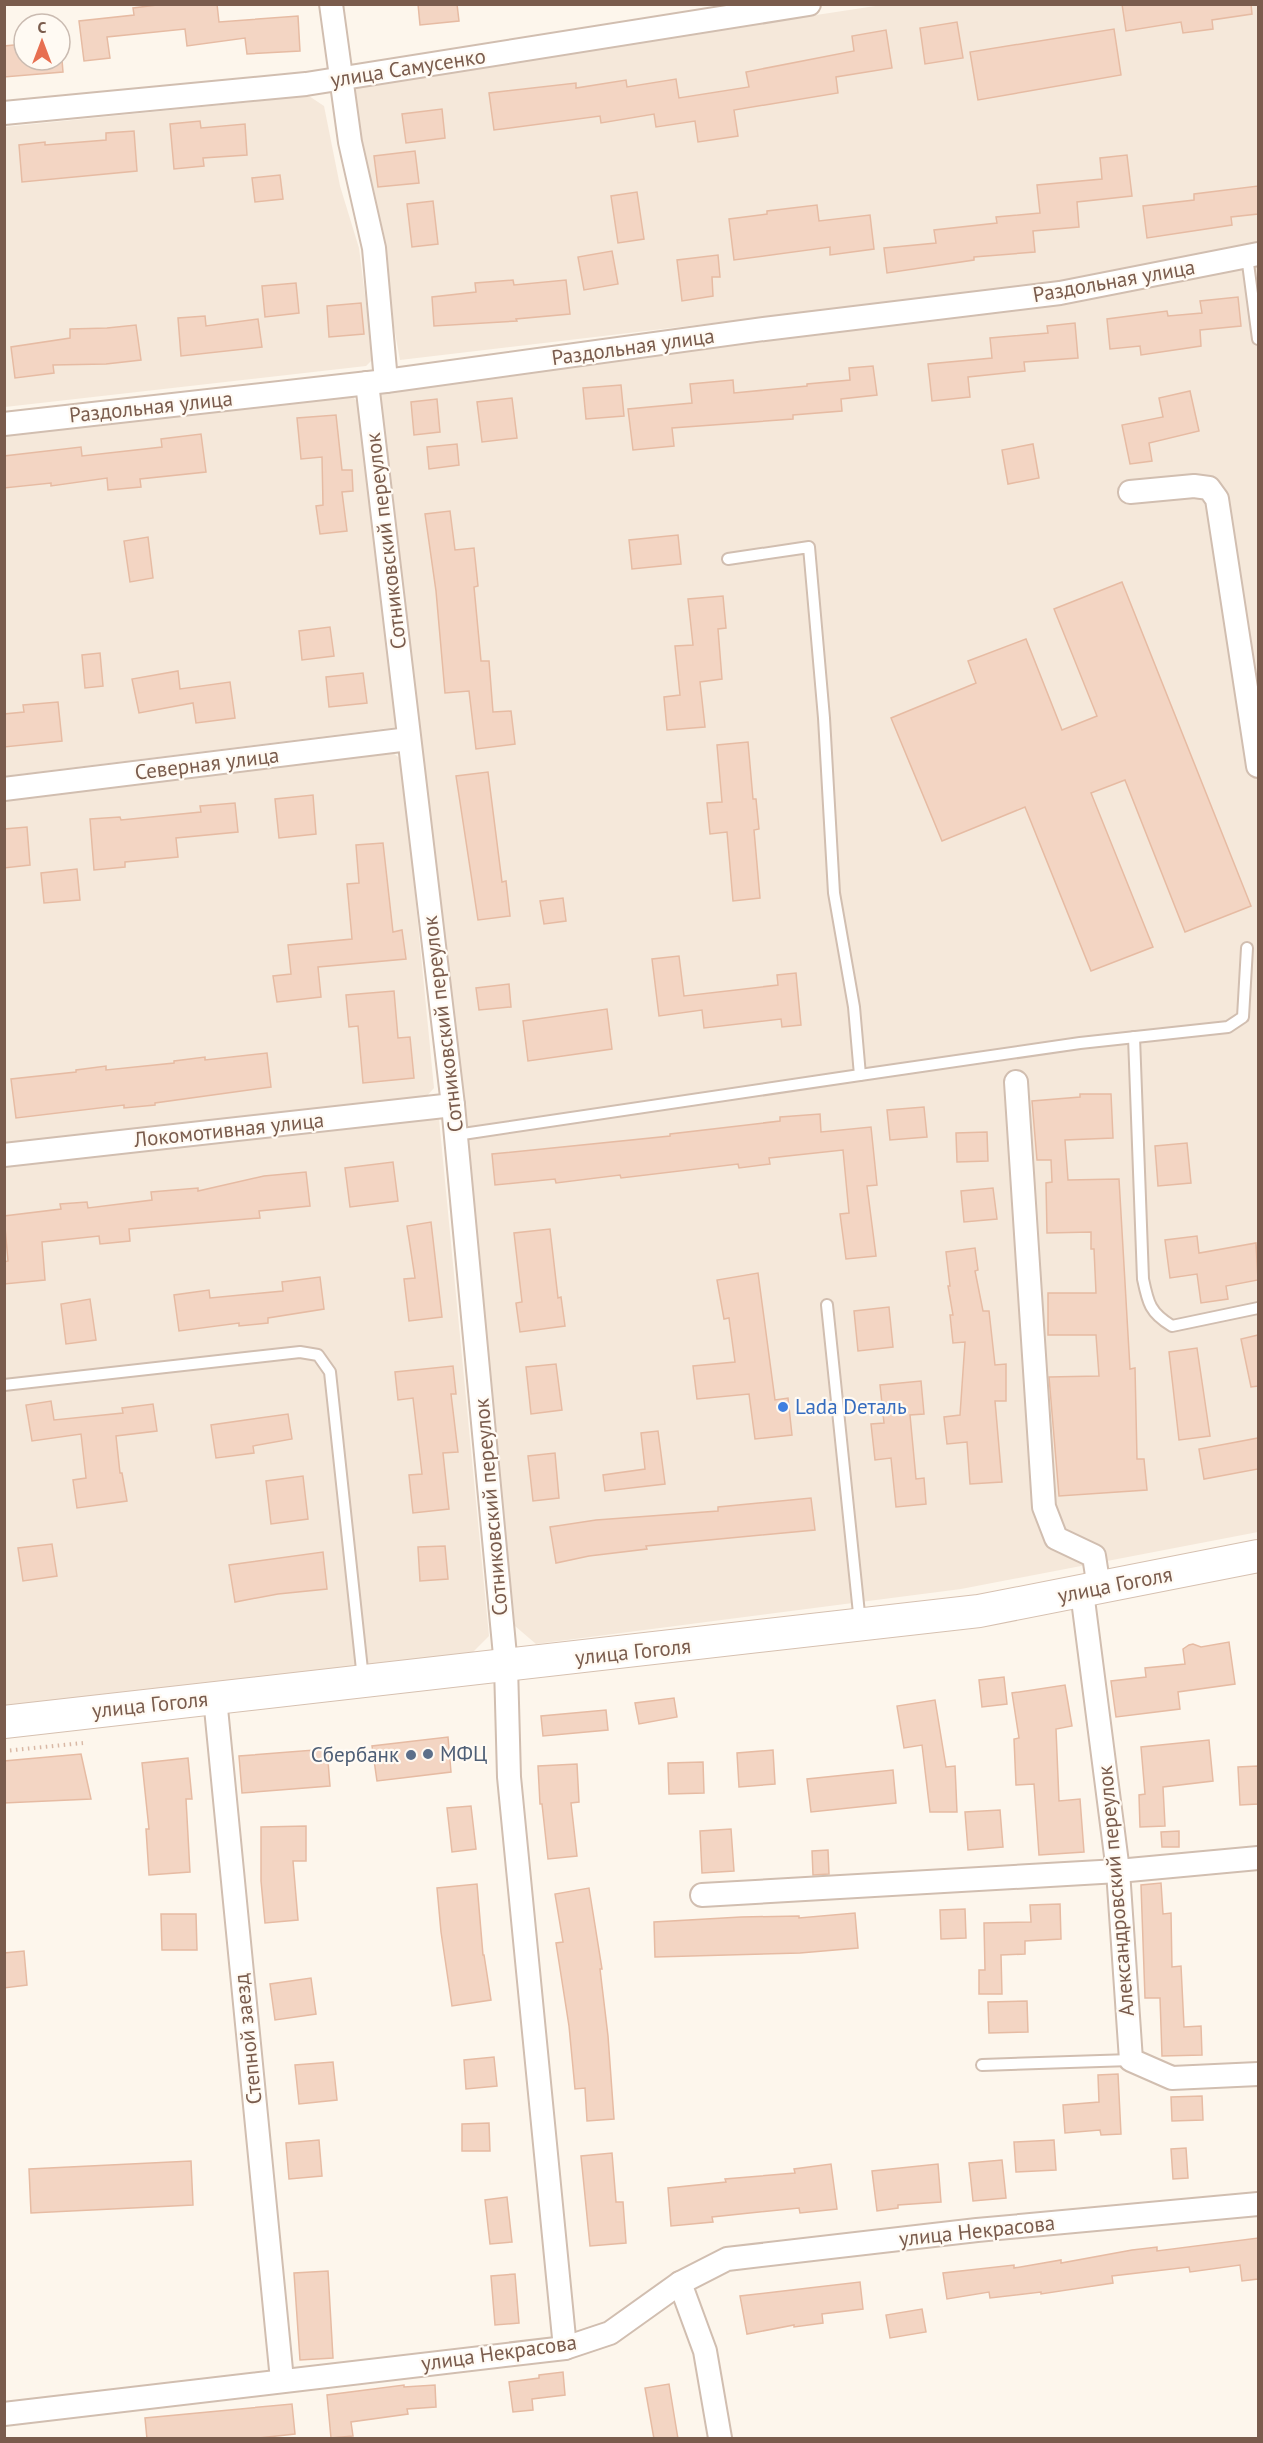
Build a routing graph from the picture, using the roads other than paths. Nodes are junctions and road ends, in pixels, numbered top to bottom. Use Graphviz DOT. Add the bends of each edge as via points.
graph roads {
  1 [pos="331,4"];
  2 [pos="809,4"];
  3 [pos="342,78"];
  4 [pos="4,113"];
  5 [pos="1252,255"];
  6 [pos="1258,339"];
  7 [pos="377,382"];
  8 [pos="4,424"];
  9 [pos="1130,492"];
  10 [pos="728,559"];
  11 [pos="409,739"];
  12 [pos="1258,766"];
  13 [pos="4,789"];
  14 [pos="1247,948"];
  15 [pos="1134,1037"];
  16 [pos="860,1075"];
  17 [pos="1016,1082"];
  18 [pos="453,1105"];
  19 [pos="456,1135"];
  20 [pos="4,1155"];
  21 [pos="827,1305"];
  22 [pos="1258,1308"];
  23 [pos="4,1385"];
  24 [pos="1258,1556"];
  25 [pos="1091,1590"];
  26 [pos="861,1626"];
  27 [pos="507,1666"];
  28 [pos="363,1681"];
  29 [pos="215,1698"];
  30 [pos="4,1722"];
  31 [pos="1258,1858"];
  32 [pos="1118,1871"];
  33 [pos="702,1895"];
  34 [pos="1131,2060"];
  35 [pos="982,2065"];
  36 [pos="1258,2074"];
  37 [pos="1258,2204"];
  38 [pos="680,2283"];
  39 [pos="565,2348"];
  40 [pos="282,2380"];
  41 [pos="4,2414"];
  42 [pos="720,2439"];
  1 -- 3 [label="street, Сотниковский переулок"];
  2 -- 3 [label="street, улица Самусенко"];
  3 -- 4 [label="street, улица Самусенко"];
  3 -- 7 [label="street, Сотниковский переулок" via="350,142 374,248"];
  5 -- 6 [label="lane"];
  5 -- 7 [label="street, Раздольная улица" via="1060,293"];
  7 -- 8 [label="street, Раздольная улица"];
  7 -- 11 [label="street, Сотниковский переулок"];
  9 -- 12 [label="street" via="1194,486 1209,488 1217,499"];
  10 -- 16 [label="lane" via="809,547 834,893 854,1007"];
  11 -- 13 [label="street, Северная улица"];
  11 -- 18 [label="street, Сотниковский переулок"];
  14 -- 15 [label="lane" via="1243,1017 1228,1027"];
  15 -- 16 [label="lane"];
  15 -- 22 [label="lane" via="1143,1279 1147,1299 1156,1316 1172,1326"];
  16 -- 19 [label="lane"];
  17 -- 25 [label="street, Александровский переулок" via="1044,1507 1056,1538 1094,1556"];
  18 -- 19 [label="street, Сотниковский переулок"];
  18 -- 20 [label="street, Локомотивная улица"];
  19 -- 27 [label="street, Сотниковский переулок"];
  21 -- 26 [label="lane"];
  23 -- 28 [label="lane" via="300,1352 318,1356 330,1372"];
  24 -- 25 [label="main road, улица Гоголя"];
  25 -- 26 [label="main road, улица Гоголя" via="979,1611"];
  25 -- 32 [label="street, Александровский переулок"];
  26 -- 27 [label="main road, улица Гоголя"];
  27 -- 28 [label="main road, улица Гоголя"];
  27 -- 39 [label="street" via="509,1777"];
  28 -- 29 [label="main road, улица Гоголя"];
  29 -- 30 [label="main road, улица Гоголя"];
  29 -- 40 [label="street, Степной заезд"];
  31 -- 32 [label="street"];
  32 -- 33 [label="street"];
  32 -- 34 [label="street, Александровский переулок"];
  34 -- 35 [label="lane"];
  34 -- 36 [label="street" via="1172,2078"];
  37 -- 38 [label="street, улица Некрасова" via="727,2259"];
  38 -- 39 [label="street, улица Некрасова" via="610,2333"];
  38 -- 42 [label="street" via="705,2351"];
  39 -- 40 [label="street, улица Некрасова"];
  40 -- 41 [label="street, улица Некрасова"];
}
